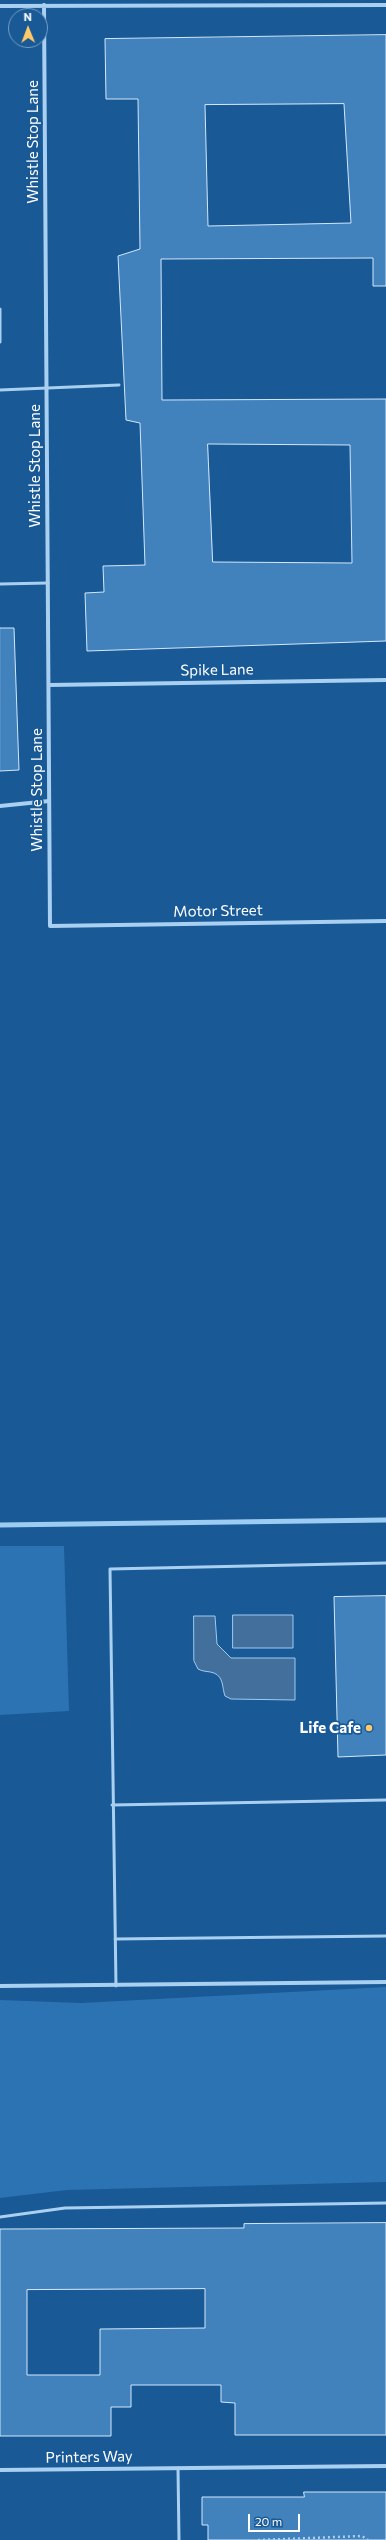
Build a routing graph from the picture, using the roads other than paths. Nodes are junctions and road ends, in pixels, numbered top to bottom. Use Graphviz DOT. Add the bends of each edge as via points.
graph roads {
  1 [pos="44,5"];
  2 [pos="386,5"];
  3 [pos="0,6"];
  4 [pos="0,309"];
  5 [pos="0,342"];
  6 [pos="119,385"];
  7 [pos="0,390"];
  8 [pos="47,390"];
  9 [pos="48,583"];
  10 [pos="0,584"];
  11 [pos="386,680"];
  12 [pos="49,685"];
  13 [pos="49,801"];
  14 [pos="0,806"];
  15 [pos="386,921"];
  16 [pos="50,926"];
  17 [pos="386,1563"];
  18 [pos="386,1800"];
  19 [pos="112,1805"];
  20 [pos="386,1936"];
  21 [pos="115,1939"];
  22 [pos="386,1982"];
  23 [pos="0,1986"];
  24 [pos="116,1986"];
  25 [pos="386,2203"];
  26 [pos="0,2217"];
  27 [pos="386,2466"];
  28 [pos="178,2468"];
  29 [pos="0,2470"];
  30 [pos="178,2540"];
  1 -- 2 [label="street"];
  1 -- 3 [label="street"];
  1 -- 8 [label="street, Whistle Stop Lane"];
  4 -- 5 [label="lane"];
  6 -- 8 [label="lane"];
  7 -- 8 [label="lane"];
  8 -- 9 [label="street, Whistle Stop Lane"];
  9 -- 10 [label="lane"];
  9 -- 12 [label="street, Whistle Stop Lane"];
  11 -- 12 [label="street, Spike Lane"];
  12 -- 13 [label="street, Whistle Stop Lane"];
  13 -- 14 [label="street"];
  13 -- 16 [label="street, Whistle Stop Lane"];
  15 -- 16 [label="street, Motor Street"];
  17 -- 19 [label="lane" via="110,1569"];
  18 -- 19 [label="lane"];
  19 -- 21 [label="lane"];
  20 -- 21 [label="lane"];
  21 -- 24 [label="lane"];
  22 -- 24 [label="street"];
  23 -- 24 [label="street"];
  25 -- 26 [label="lane" via="64,2208"];
  27 -- 28 [label="street, Printers Way"];
  28 -- 29 [label="street, Printers Way"];
  28 -- 30 [label="lane"];
}
